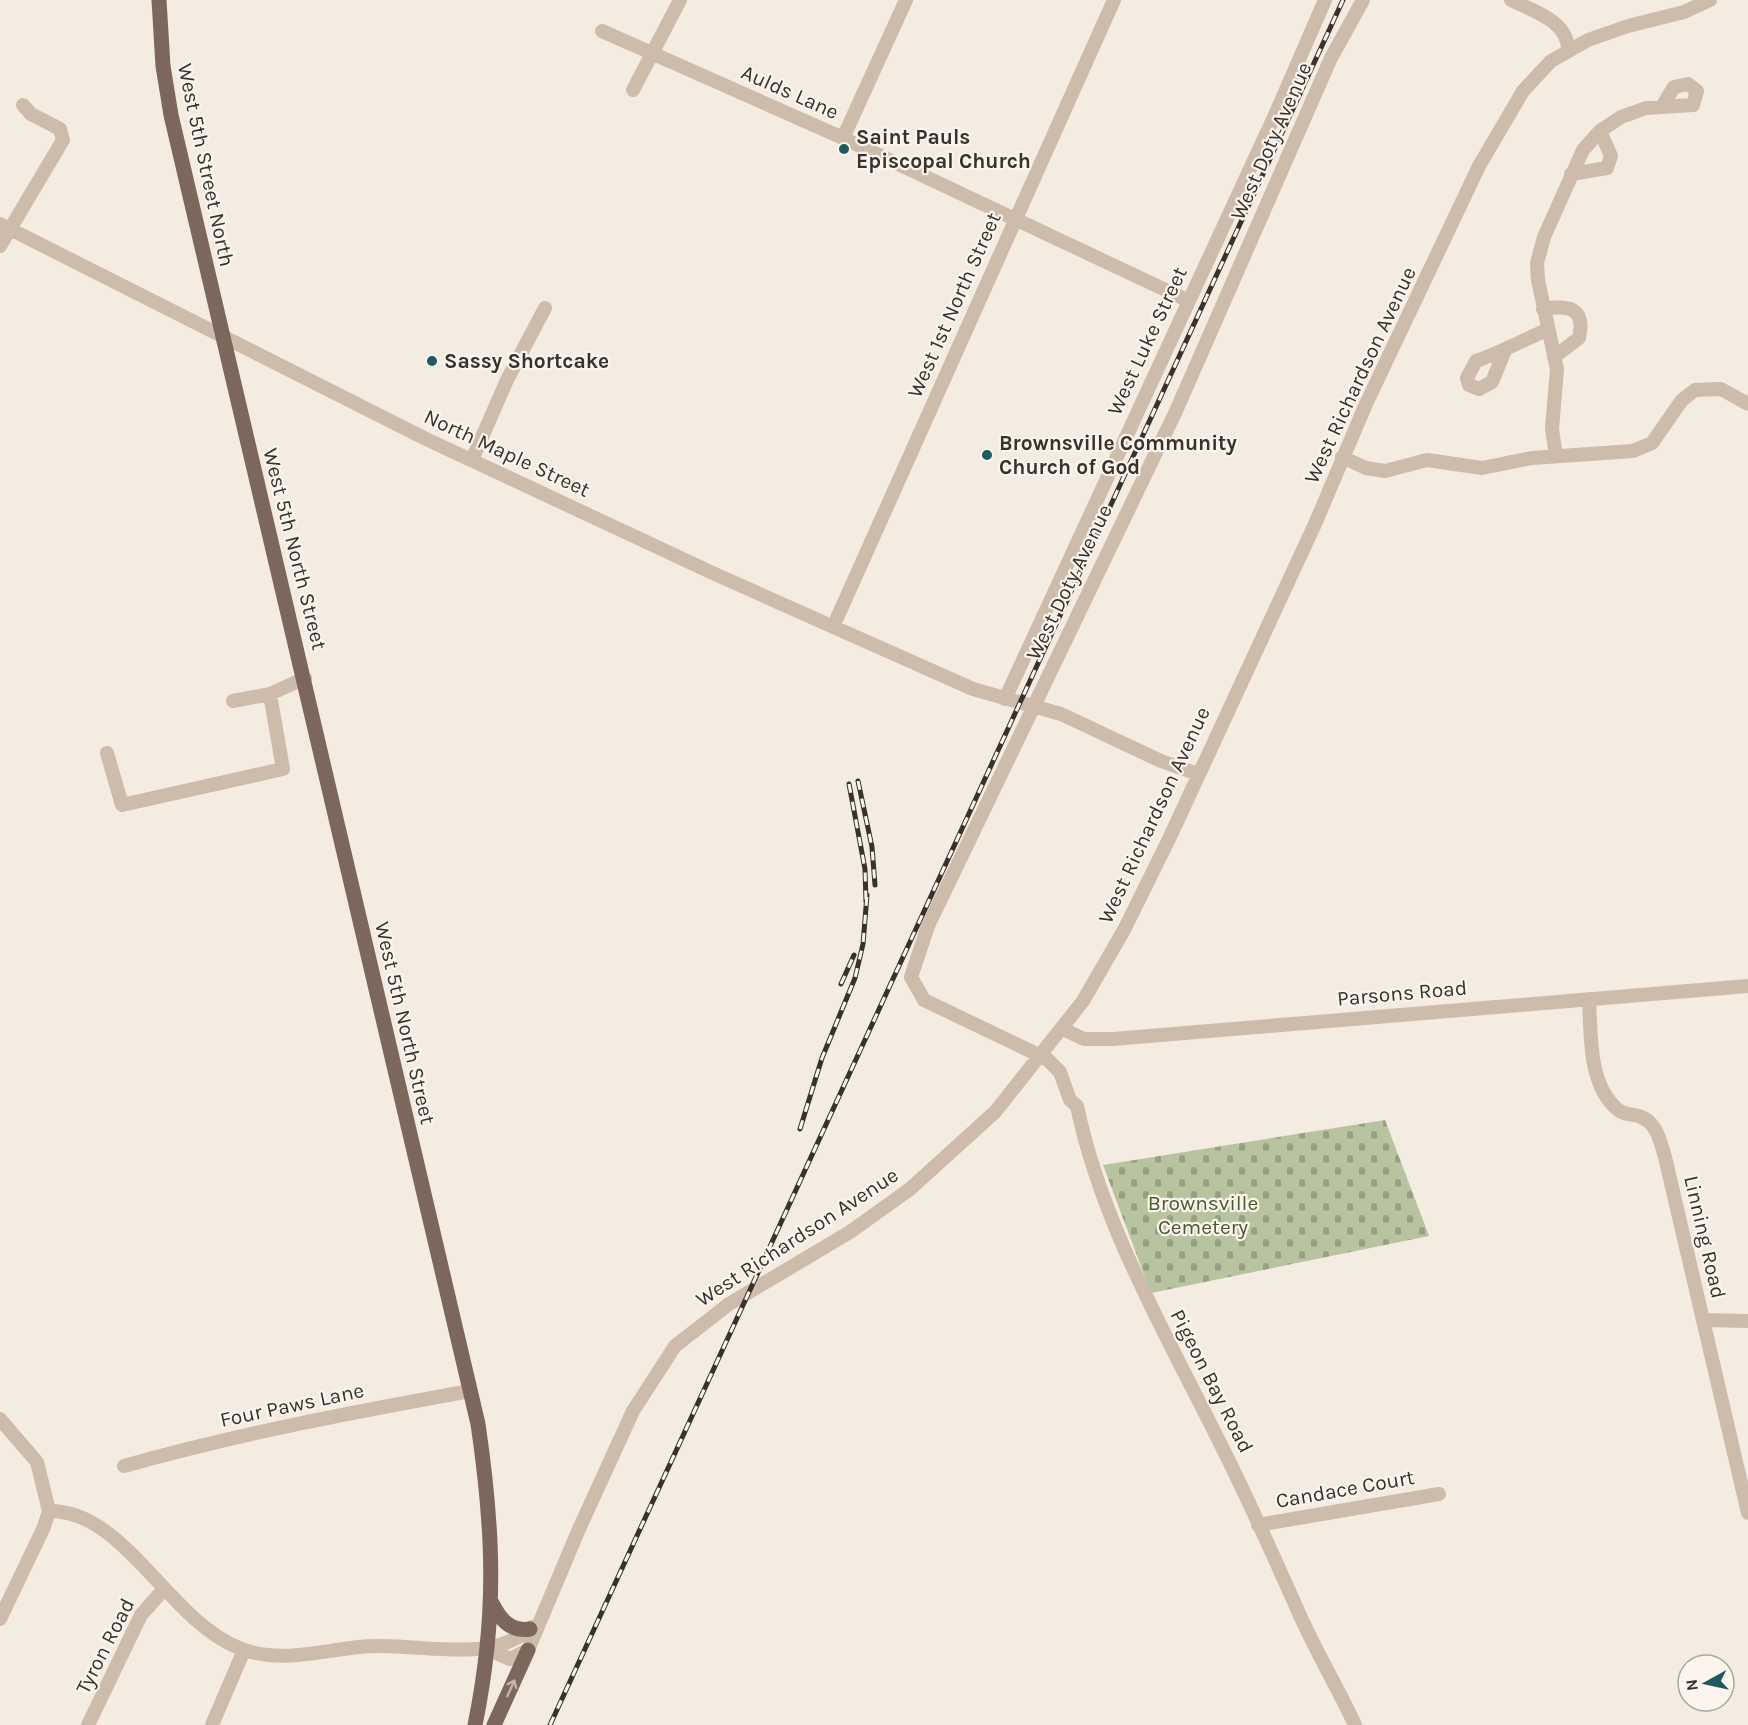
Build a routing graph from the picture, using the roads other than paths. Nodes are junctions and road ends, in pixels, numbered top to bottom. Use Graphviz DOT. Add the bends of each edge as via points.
graph roads {
  1 [pos="159,0"];
  2 [pos="680,0"];
  3 [pos="906,0"];
  4 [pos="1114,0"];
  5 [pos="1325,0"];
  6 [pos="1363,0"];
  7 [pos="1510,0"];
  8 [pos="1710,0"];
  9 [pos="602,31"];
  10 [pos="1568,51"];
  11 [pos="651,54"];
  12 [pos="633,90"];
  13 [pos="23,105"];
  14 [pos="1663,105"];
  15 [pos="1600,131"];
  16 [pos="843,138"];
  17 [pos="1571,174"];
  18 [pos="1015,220"];
  19 [pos="5,226"];
  20 [pos="0,246"];
  21 [pos="1189,302"];
  22 [pos="545,308"];
  23 [pos="1543,309"];
  24 [pos="1547,330"];
  25 [pos="222,336"];
  26 [pos="1505,350"];
  27 [pos="1554,357"];
  28 [pos="1748,404"];
  29 [pos="1556,456"];
  30 [pos="1342,457"];
  31 [pos="472,460"];
  32 [pos="833,627"];
  33 [pos="305,678"];
  34 [pos="270,694"];
  35 [pos="1005,699"];
  36 [pos="232,701"];
  37 [pos="1032,705"];
  38 [pos="107,753"];
  39 [pos="1198,774"];
  40 [pos="1748,986"];
  41 [pos="1589,999"];
  42 [pos="1063,1029"];
  43 [pos="1041,1056"];
  44 [pos="1703,1320"];
  45 [pos="1748,1321"];
  46 [pos="470,1391"];
  47 [pos="0,1419"];
  48 [pos="124,1466"];
  49 [pos="1439,1494"];
  50 [pos="49,1511"];
  51 [pos="1748,1513"];
  52 [pos="1258,1525"];
  53 [pos="164,1589"];
  54 [pos="492,1603"];
  55 [pos="548,1603"];
  56 [pos="0,1619"];
  57 [pos="530,1629"];
  58 [pos="487,1649"];
  59 [pos="244,1650"];
  60 [pos="528,1650"];
  61 [pos="88,1725"];
  62 [pos="212,1725"];
  63 [pos="475,1725"];
  64 [pos="495,1725"];
  65 [pos="1355,1725"];
  1 -- 25 [label="main road, West 5th Street North" via="171,115"];
  2 -- 11 [label="street"];
  3 -- 16 [label="street"];
  4 -- 18 [label="street, West 1st North Street"];
  5 -- 21 [label="street, West Luke Street"];
  6 -- 37 [label="street, West Doty Avenue" via="1331,58 1176,411"];
  7 -- 10 [label="street" via="1560,27 1568,39"];
  8 -- 10 [label="street, West Richardson Avenue" via="1684,12 1608,32"];
  9 -- 11 [label="street, Aulds Lane"];
  10 -- 30 [label="street, West Richardson Avenue" via="1536,75 1511,108 1479,165"];
  11 -- 12 [label="street"];
  11 -- 16 [label="street, Aulds Lane"];
  13 -- 19 [label="street" via="31,114 60,129 63,140"];
  14 -- 15 [label="street" via="1622,117"];
  15 -- 17 [label="street" via="1583,150"];
  15 -- 17 [label="street" via="1610,148 1611,162 1607,168"];
  16 -- 18 [label="street, Aulds Lane"];
  17 -- 23 [label="street" via="1538,254"];
  18 -- 21 [label="street, Aulds Lane"];
  18 -- 32 [label="street, West 1st North Street"];
  19 -- 20 [label="street"];
  19 -- 25 [label="street, North Maple Street"];
  21 -- 35 [label="street, West Luke Street"];
  22 -- 31 [label="street" via="507,380"];
  23 -- 24 [label="street"];
  23 -- 27 [label="street" via="1566,307 1575,310 1580,318 1579,338"];
  24 -- 26 [label="street"];
  24 -- 27 [label="street"];
  25 -- 31 [label="street, North Maple Street"];
  25 -- 33 [label="main road, West 5th North Street"];
  27 -- 29 [label="street" via="1557,376 1552,429"];
  28 -- 29 [label="street" via="1721,389 1695,390 1687,394 1652,443 1633,451"];
  29 -- 30 [label="street" via="1482,468 1427,460 1385,471 1366,468"];
  30 -- 39 [label="street, West Richardson Avenue" via="1315,524"];
  31 -- 32 [label="street, North Maple Street"];
  32 -- 35 [label="street, North Maple Street" via="973,689"];
  33 -- 34 [label="street"];
  33 -- 46 [label="main road, West 5th North Street"];
  34 -- 36 [label="street"];
  34 -- 38 [label="street" via="283,769 122,805"];
  35 -- 37 [label="street, North Maple Street"];
  37 -- 39 [label="street, North Maple Street"];
  37 -- 43 [label="street, West Doty Avenue" via="928,926 911,977 924,1000"];
  39 -- 42 [label="street, West Richardson Avenue" via="1124,930"];
  40 -- 41 [label="street, Parsons Road"];
  41 -- 42 [label="street, Parsons Road" via="1113,1039 1084,1039"];
  41 -- 44 [label="street, Linning Road" via="1597,1079 1619,1112 1645,1119 1655,1129"];
  42 -- 43 [label="street, West Richardson Avenue"];
  43 -- 52 [label="street, Pigeon Bay Road" via="1060,1072 1070,1101 1077,1106 1083,1138 1126,1254"];
  43 -- 55 [label="street, West Richardson Avenue" via="995,1112 910,1189 850,1232 729,1304 675,1346 633,1411"];
  44 -- 45 [label="street"];
  44 -- 51 [label="street, Linning Road"];
  46 -- 48 [label="street, Four Paws Lane" via="312,1421"];
  46 -- 54 [label="main road, West 5th North Street" via="489,1503"];
  47 -- 50 [label="street" via="37,1462"];
  49 -- 52 [label="street, Candace Court"];
  50 -- 53 [label="street" via="69,1512 101,1527"];
  50 -- 56 [label="street"];
  52 -- 65 [label="street, Pigeon Bay Road"];
  53 -- 59 [label="street" via="198,1622"];
  53 -- 61 [label="street, Tyron Road" via="141,1615"];
  54 -- 57 [label="main road" via="509,1626"];
  54 -- 58 [label="main road, West 5th North Street"];
  55 -- 57 [label="street, West Richardson Avenue"];
  55 -- 60 [label="street, West Richardson Avenue"];
  57 -- 58 [label="street"];
  58 -- 59 [label="street" via="373,1646 291,1657"];
  58 -- 60 [label="street" via="510,1659"];
  58 -- 63 [label="main road, West 5th North Street"];
  59 -- 62 [label="street"];
  64 -- 60 [label="main road, one-way"];
}
